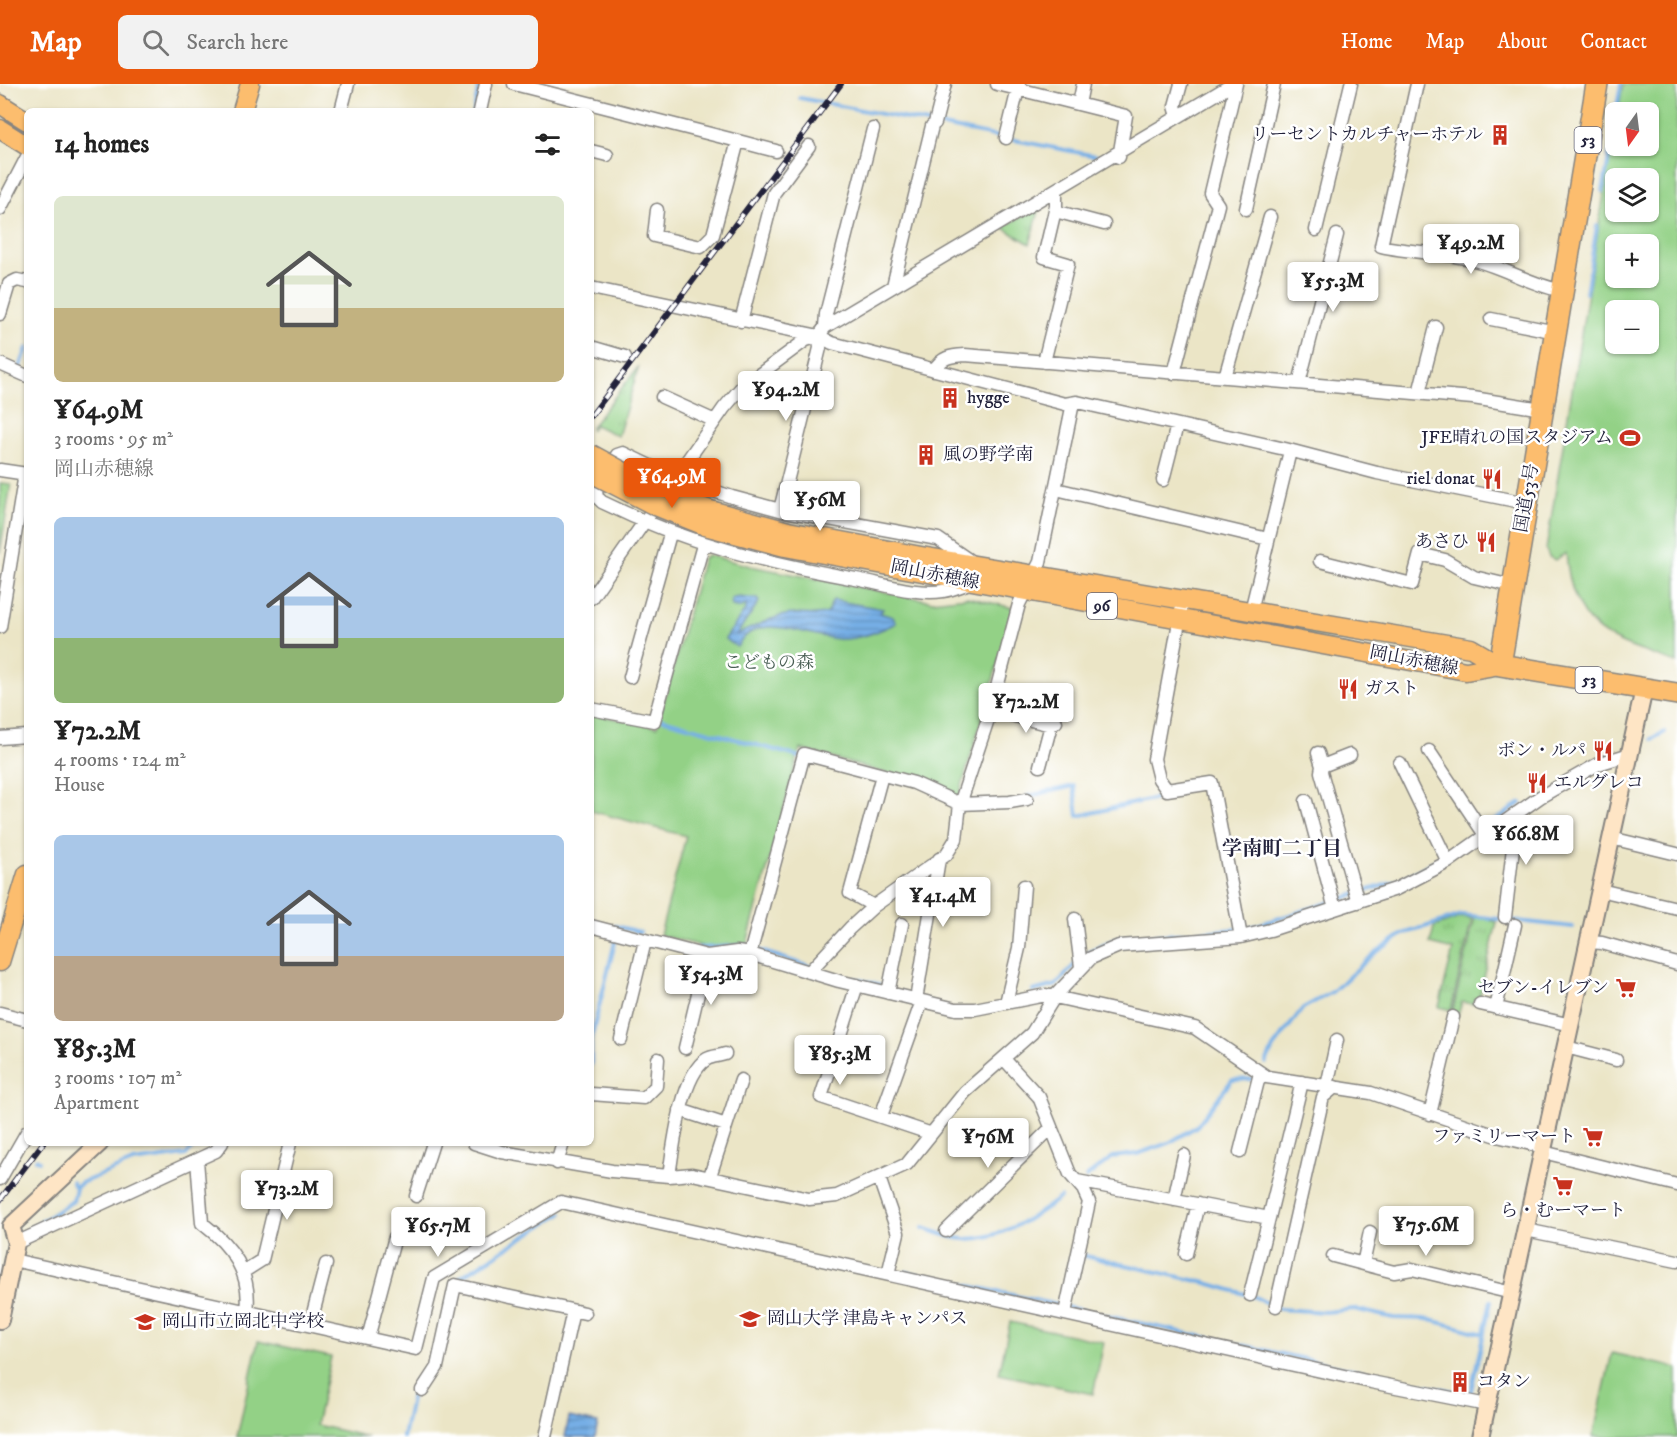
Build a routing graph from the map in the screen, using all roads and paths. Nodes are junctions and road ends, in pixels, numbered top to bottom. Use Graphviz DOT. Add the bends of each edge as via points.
graph roads {
  1 [pos="249,84"];
  2 [pos="486,84"];
  3 [pos="514,84"];
  4 [pos="945,84"];
  5 [pos="997,84"];
  6 [pos="1083,84"];
  7 [pos="1181,84"];
  8 [pos="1235,84"];
  9 [pos="1274,84"];
  10 [pos="1351,84"];
  11 [pos="1417,84"];
  12 [pos="1597,84"];
  13 [pos="345,85"];
  14 [pos="1018,86"];
  15 [pos="0,104"];
  16 [pos="1079,104"];
  17 [pos="243,108"];
  18 [pos="341,108"];
  19 [pos="481,108"];
  20 [pos="1178,116"];
  21 [pos="24,119"];
  22 [pos="0,129"];
  23 [pos="873,129"];
  24 [pos="1006,138"];
  25 [pos="738,141"];
  26 [pos="24,144"];
  27 [pos="809,146"];
  28 [pos="776,151"];
  29 [pos="594,152"];
  30 [pos="1114,154"];
  31 [pos="607,155"];
  32 [pos="24,163"];
  33 [pos="1056,190"];
  34 [pos="0,209"];
  35 [pos="1246,209"];
  36 [pos="657,210"];
  37 [pos="1055,211"];
  38 [pos="1270,217"];
  39 [pos="1104,224"];
  40 [pos="1316,230"];
  41 [pos="1337,235"];
  42 [pos="24,281"];
  43 [pos="5,283"];
  44 [pos="893,286"];
  45 [pos="594,289"];
  46 [pos="1563,291"];
  47 [pos="0,314"];
  48 [pos="1491,319"];
  49 [pos="741,321"];
  50 [pos="1436,327"];
  51 [pos="822,331"];
  52 [pos="1556,332"];
  53 [pos="594,348"];
  54 [pos="625,357"];
  55 [pos="1044,362"];
  56 [pos="0,364"];
  57 [pos="934,370"];
  58 [pos="1174,373"];
  59 [pos="24,375"];
  60 [pos="1225,377"];
  61 [pos="1299,383"];
  62 [pos="1419,393"];
  63 [pos="662,397"];
  64 [pos="1074,404"];
  65 [pos="1542,409"];
  66 [pos="715,421"];
  67 [pos="1177,425"];
  68 [pos="1290,451"];
  69 [pos="594,456"];
  70 [pos="0,471"];
  71 [pos="24,474"];
  72 [pos="594,475"];
  73 [pos="675,478"];
  74 [pos="1163,480"];
  75 [pos="24,486"];
  76 [pos="1056,489"];
  77 [pos="1526,504"];
  78 [pos="780,510"];
  79 [pos="707,518"];
  80 [pos="644,523"];
  81 [pos="670,534"];
  82 [pos="1268,539"];
  83 [pos="704,545"];
  84 [pos="1320,561"];
  85 [pos="974,573"];
  86 [pos="1034,573"];
  87 [pos="1512,586"];
  88 [pos="1024,592"];
  89 [pos="594,594"];
  90 [pos="1183,600"];
  91 [pos="1251,611"];
  92 [pos="1179,620"];
  93 [pos="0,627"];
  94 [pos="1500,664"];
  95 [pos="630,677"];
  96 [pos="1644,689"];
  97 [pos="1677,694"];
  98 [pos="594,710"];
  99 [pos="992,710"];
  100 [pos="24,736"];
  101 [pos="0,738"];
  102 [pos="1429,751"];
  103 [pos="1318,753"];
  104 [pos="1630,754"];
  105 [pos="1350,755"];
  106 [pos="1400,763"];
  107 [pos="1040,766"];
  108 [pos="1322,766"];
  109 [pos="881,778"];
  110 [pos="1027,798"];
  111 [pos="1306,801"];
  112 [pos="960,804"];
  113 [pos="1517,813"];
  114 [pos="1483,832"];
  115 [pos="1611,838"];
  116 [pos="1677,854"];
  117 [pos="1446,858"];
  118 [pos="939,859"];
  119 [pos="24,884"];
  120 [pos="1024,886"];
  121 [pos="1600,890"];
  122 [pos="1356,897"];
  123 [pos="1334,904"];
  124 [pos="874,906"];
  125 [pos="1677,908"];
  126 [pos="1505,916"];
  127 [pos="1075,919"];
  128 [pos="902,924"];
  129 [pos="1515,925"];
  130 [pos="594,927"];
  131 [pos="1240,932"];
  132 [pos="645,941"];
  133 [pos="1589,942"];
  134 [pos="751,949"];
  135 [pos="707,956"];
  136 [pos="1079,962"];
  137 [pos="0,963"];
  138 [pos="1677,964"];
  139 [pos="812,969"];
  140 [pos="857,985"];
  141 [pos="889,989"];
  142 [pos="1055,996"];
  143 [pos="918,997"];
  144 [pos="1006,1000"];
  145 [pos="1480,1004"];
  146 [pos="1496,1008"];
  147 [pos="0,1013"];
  148 [pos="1453,1017"];
  149 [pos="24,1019"];
  150 [pos="1571,1025"];
  151 [pos="621,1039"];
  152 [pos="1337,1041"];
  153 [pos="1566,1047"];
  154 [pos="685,1048"];
  155 [pos="725,1054"];
  156 [pos="658,1059"];
  157 [pos="1004,1059"];
  158 [pos="1616,1060"];
  159 [pos="1260,1073"];
  160 [pos="741,1080"];
  161 [pos="1302,1082"];
  162 [pos="1331,1086"];
  163 [pos="594,1094"];
  164 [pos="680,1110"];
  165 [pos="1430,1114"];
  166 [pos="881,1116"];
  167 [pos="726,1125"];
  168 [pos="1051,1128"];
  169 [pos="929,1133"];
  170 [pos="24,1137"];
  171 [pos="96,1146"];
  172 [pos="220,1146"];
  173 [pos="289,1146"];
  174 [pos="432,1146"];
  175 [pos="483,1146"];
  176 [pos="1544,1150"];
  177 [pos="1240,1152"];
  178 [pos="560,1155"];
  179 [pos="1184,1155"];
  180 [pos="197,1160"];
  181 [pos="669,1176"];
  182 [pos="710,1176"];
  183 [pos="879,1178"];
  184 [pos="0,1179"];
  185 [pos="1077,1181"];
  186 [pos="1677,1185"];
  187 [pos="416,1196"];
  188 [pos="1174,1200"];
  189 [pos="1198,1204"];
  190 [pos="1269,1218"];
  191 [pos="6,1223"];
  192 [pos="1526,1230"];
  193 [pos="946,1231"];
  194 [pos="1370,1232"];
  195 [pos="395,1237"];
  196 [pos="16,1243"];
  197 [pos="1186,1254"];
  198 [pos="1333,1256"];
  199 [pos="14,1260"];
  200 [pos="1677,1261"];
  201 [pos="1362,1263"];
  202 [pos="327,1264"];
  203 [pos="889,1270"];
  204 [pos="243,1272"];
  205 [pos="1512,1293"];
  206 [pos="1250,1295"];
  207 [pos="1276,1306"];
  208 [pos="1066,1309"];
  209 [pos="247,1312"];
  210 [pos="0,1320"];
  211 [pos="310,1325"];
  212 [pos="368,1338"];
  213 [pos="422,1390"];
  214 [pos="1487,1405"];
  215 [pos="545,1437"];
  216 [pos="1480,1437"];
  1 -- 17 [label="main road"];
  2 -- 19 [label="street"];
  3 -- 25 [label="street"];
  4 -- 44 [label="street"];
  5 -- 14 [label="street"];
  6 -- 16 [label="street"];
  7 -- 20 [label="street" via="1175,106"];
  8 -- 20 [label="street"];
  8 -- 58 [label="street" via="1210,193 1218,205"];
  9 -- 35 [label="street"];
  10 -- 40 [label="street"];
  11 -- 46 [label="street" via="1381,246 1409,253 1468,258 1545,288"];
  12 -- 46 [label="highway, 国道53号 / 53"];
  13 -- 18 [label="street"];
  14 -- 16 [label="street"];
  14 -- 24 [label="street"];
  15 -- 21 [label="main road"];
  16 -- 30 [label="street" via="1126,116"];
  20 -- 30 [label="street"];
  22 -- 26 [label="main road"];
  23 -- 51 [label="street"];
  25 -- 28 [label="street"];
  25 -- 36 [label="street" via="713,235 701,247 654,236"];
  27 -- 49 [label="street" via="774,193"];
  29 -- 31 [label="street"];
  30 -- 33 [label="street"];
  32 -- 34 [label="street"];
  33 -- 37 [label="street"];
  33 -- 44 [label="street"];
  37 -- 39 [label="street"];
  37 -- 55 [label="street" via="1044,257 1068,264"];
  38 -- 60 [label="street"];
  41 -- 61 [label="street"];
  42 -- 43 [label="street"];
  43 -- 47 [label="street"];
  44 -- 51 [label="street"];
  45 -- 49 [label="street"];
  46 -- 52 [label="highway, 国道53号 / 53"];
  48 -- 52 [label="street"];
  49 -- 51 [label="street"];
  50 -- 62 [label="street"];
  51 -- 57 [label="street" via="832,342"];
  51 -- 66 [label="street" via="741,388"];
  51 -- 78 [label="street"];
  52 -- 65 [label="highway, 国道53号 / 53"];
  53 -- 54 [label="street"];
  55 -- 57 [label="street" via="950,356"];
  55 -- 58 [label="street"];
  56 -- 59 [label="street"];
  57 -- 64 [label="street"];
  58 -- 60 [label="street"];
  60 -- 61 [label="street"];
  61 -- 62 [label="street"];
  62 -- 65 [label="street"];
  63 -- 66 [label="street"];
  64 -- 67 [label="street"];
  64 -- 76 [label="street"];
  65 -- 77 [label="highway, 国道53号 / 53"];
  66 -- 73 [label="street"];
  67 -- 68 [label="street"];
  67 -- 74 [label="street"];
  68 -- 77 [label="street"];
  68 -- 82 [label="street"];
  69 -- 79 [label="main road, 岡山赤穂線 / 96, bridge"];
  70 -- 71 [label="street"];
  72 -- 79 [label="main road, 岡山赤穂線 / 96, bridge" via="653,505"];
  73 -- 78 [label="street"];
  73 -- 80 [label="street"];
  73 -- 80 [label="street" via="631,455 617,455 596,490 597,497"];
  75 -- 93 [label="street"];
  76 -- 82 [label="street"];
  76 -- 86 [label="street" via="1040,562"];
  77 -- 87 [label="highway, 国道53号 / 53"];
  78 -- 85 [label="street" via="938,539"];
  79 -- 85 [label="main road, 岡山赤穂線 / 96" via="785,547"];
  80 -- 81 [label="street"];
  80 -- 89 [label="street"];
  81 -- 83 [label="street"];
  81 -- 95 [label="street"];
  82 -- 91 [label="street"];
  83 -- 85 [label="street" via="785,566 913,590 942,591"];
  83 -- 98 [label="street" via="654,721"];
  84 -- 87 [label="street" via="1412,584 1420,554 1445,560 1474,577"];
  85 -- 86 [label="main road, 岡山赤穂線 / 96"];
  85 -- 88 [label="main road, 岡山赤穂線 / 96"];
  86 -- 88 [label="street"];
  86 -- 90 [label="main road, 岡山赤穂線 / 96"];
  87 -- 94 [label="highway, 国道53号 / 53"];
  88 -- 92 [label="main road, 岡山赤穂線 / 96"];
  88 -- 99 [label="street"];
  90 -- 91 [label="main road, 岡山赤穂線 / 96"];
  90 -- 92 [label="street"];
  91 -- 94 [label="main road, 岡山赤穂線 / 96" via="1471,648"];
  92 -- 94 [label="main road, 岡山赤穂線 / 96" via="1466,671"];
  92 -- 131 [label="street" via="1154,759 1159,779 1167,790 1212,783"];
  94 -- 96 [label="highway, 53"];
  96 -- 97 [label="highway, 53"];
  96 -- 104 [label="street"];
  99 -- 107 [label="street" via="1054,724"];
  99 -- 112 [label="street"];
  100 -- 101 [label="street"];
  102 -- 114 [label="street"];
  103 -- 108 [label="street"];
  104 -- 113 [label="street" via="1598,764"];
  104 -- 115 [label="street"];
  105 -- 108 [label="street"];
  106 -- 117 [label="street"];
  108 -- 122 [label="street"];
  109 -- 112 [label="street" via="914,783"];
  109 -- 124 [label="street" via="850,893"];
  109 -- 134 [label="street" via="804,754"];
  110 -- 112 [label="street"];
  111 -- 123 [label="street"];
  112 -- 118 [label="street" via="956,839"];
  113 -- 114 [label="street"];
  113 -- 126 [label="street"];
  114 -- 117 [label="street"];
  115 -- 116 [label="street"];
  115 -- 121 [label="street"];
  117 -- 122 [label="street" via="1396,889"];
  118 -- 124 [label="street"];
  118 -- 143 [label="street"];
  119 -- 137 [label="main road"];
  120 -- 144 [label="street" via="1019,948"];
  121 -- 125 [label="street"];
  121 -- 133 [label="street"];
  122 -- 123 [label="street"];
  123 -- 131 [label="street" via="1270,930"];
  124 -- 139 [label="street"];
  127 -- 136 [label="street"];
  128 -- 141 [label="street"];
  129 -- 146 [label="street"];
  130 -- 132 [label="street"];
  131 -- 136 [label="street" via="1119,946"];
  132 -- 135 [label="street"];
  132 -- 151 [label="street"];
  133 -- 138 [label="street"];
  133 -- 150 [label="street"];
  134 -- 135 [label="street"];
  134 -- 139 [label="street"];
  135 -- 154 [label="street"];
  136 -- 142 [label="street"];
  139 -- 140 [label="street"];
  140 -- 141 [label="street"];
  140 -- 166 [label="street" via="821,1097"];
  141 -- 143 [label="street"];
  142 -- 144 [label="street"];
  142 -- 157 [label="street" via="1032,1033"];
  142 -- 159 [label="street" via="1195,1028"];
  143 -- 144 [label="street" via="956,1009 975,1009"];
  143 -- 166 [label="street"];
  145 -- 146 [label="street"];
  146 -- 150 [label="street"];
  147 -- 149 [label="street"];
  148 -- 165 [label="street"];
  150 -- 153 [label="street"];
  152 -- 162 [label="street"];
  153 -- 158 [label="street"];
  153 -- 176 [label="street"];
  155 -- 164 [label="street" via="704,1063 688,1086"];
  156 -- 163 [label="street" via="656,1086 644,1098"];
  157 -- 168 [label="street" via="1039,1097"];
  157 -- 169 [label="street" via="965,1092"];
  159 -- 161 [label="street"];
  159 -- 177 [label="street"];
  160 -- 167 [label="street"];
  161 -- 162 [label="street"];
  161 -- 190 [label="street"];
  162 -- 165 [label="street" via="1371,1093"];
  162 -- 207 [label="street" via="1323,1097"];
  164 -- 167 [label="street"];
  164 -- 181 [label="street"];
  165 -- 176 [label="street"];
  166 -- 169 [label="street"];
  167 -- 182 [label="street"];
  168 -- 185 [label="street"];
  168 -- 193 [label="street"];
  169 -- 183 [label="street" via="907,1164"];
  170 -- 184 [label="street"];
  171 -- 191 [label="street"];
  172 -- 180 [label="street" via="216,1152"];
  173 -- 204 [label="street" via="262,1260"];
  174 -- 187 [label="street"];
  175 -- 178 [label="street" via="502,1152"];
  176 -- 186 [label="street"];
  176 -- 192 [label="street"];
  178 -- 181 [label="street"];
  179 -- 188 [label="street"];
  180 -- 196 [label="street"];
  180 -- 204 [label="street" via="202,1223 241,1262"];
  181 -- 182 [label="street"];
  182 -- 183 [label="street" via="822,1200"];
  183 -- 203 [label="street" via="898,1233"];
  185 -- 188 [label="street"];
  185 -- 208 [label="street" via="1089,1202"];
  188 -- 189 [label="street"];
  189 -- 190 [label="street"];
  189 -- 197 [label="street"];
  190 -- 206 [label="street"];
  191 -- 196 [label="street"];
  192 -- 200 [label="street"];
  192 -- 205 [label="street"];
  194 -- 201 [label="street"];
  195 -- 212 [label="street"];
  196 -- 199 [label="street"];
  198 -- 201 [label="street"];
  199 -- 209 [label="street"];
  199 -- 210 [label="street"];
  201 -- 205 [label="street" via="1394,1272 1412,1269"];
  202 -- 211 [label="street"];
  203 -- 208 [label="street"];
  203 -- 212 [label="street" via="561,1202 434,1278 416,1349"];
  204 -- 209 [label="street" via="249,1298"];
  205 -- 214 [label="street"];
  208 -- 214 [label="street"];
  209 -- 211 [label="street"];
  211 -- 212 [label="street"];
  213 -- 215 [label="street" via="437,1367 455,1285 579,1312"];
  214 -- 216 [label="street"];
}
